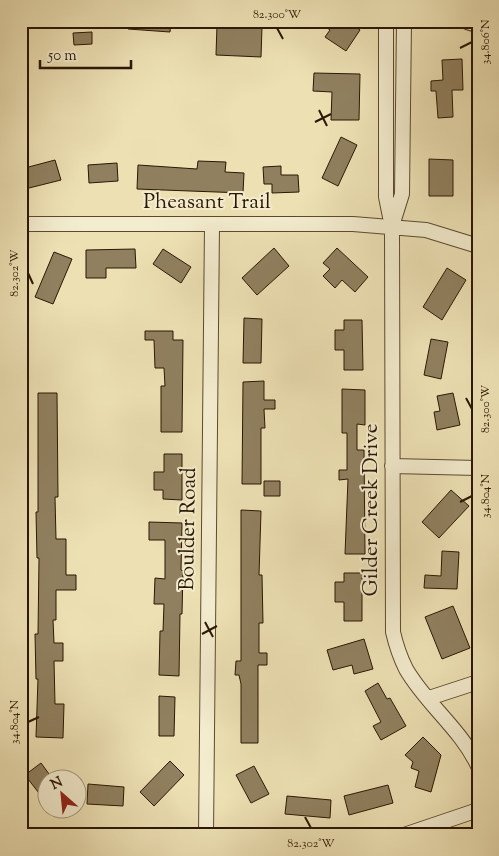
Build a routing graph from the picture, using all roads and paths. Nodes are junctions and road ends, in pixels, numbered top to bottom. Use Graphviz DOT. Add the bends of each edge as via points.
graph roads {
  1 [pos="386,21"];
  2 [pos="404,21"];
  3 [pos="468,21"];
  4 [pos="478,24"];
  5 [pos="21,224"];
  6 [pos="212,225"];
  7 [pos="392,227"];
  8 [pos="478,246"];
  9 [pos="392,466"];
  10 [pos="478,468"];
  11 [pos="478,682"];
  12 [pos="429,698"];
  13 [pos="478,766"];
  14 [pos="478,810"];
  15 [pos="206,835"];
  16 [pos="404,835"];
  1 -- 7 [label="street, Gilder Creek Drive" via="386,197"];
  2 -- 7 [label="street, Gilder Creek Drive" via="402,194"];
  3 -- 4 [label="street"];
  5 -- 6 [label="street, Pheasant Trail"];
  6 -- 7 [label="street, Pheasant Trail" via="353,224"];
  6 -- 15 [label="street, Boulder Road"];
  7 -- 8 [label="street, Pheasant Trail" via="426,230"];
  7 -- 9 [label="street, Gilder Creek Drive"];
  9 -- 10 [label="street"];
  9 -- 12 [label="street, Gilder Creek Drive" via="393,632 406,668"];
  11 -- 12 [label="street"];
  12 -- 13 [label="street, Gilder Creek Drive"];
  14 -- 16 [label="street"];
}
